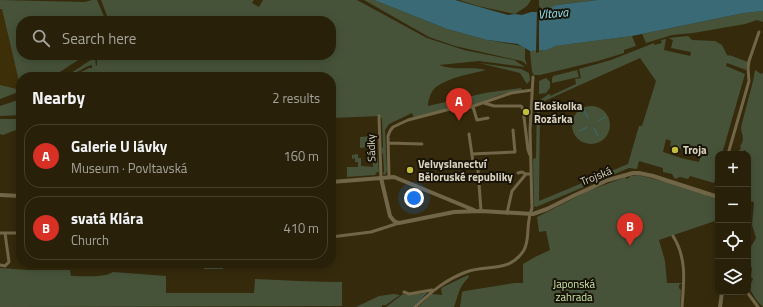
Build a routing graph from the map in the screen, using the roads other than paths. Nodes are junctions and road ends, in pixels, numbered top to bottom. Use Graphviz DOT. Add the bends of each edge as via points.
graph roads {
  1 [pos="759,32"];
  2 [pos="533,77"];
  3 [pos="532,90"];
  4 [pos="483,102"];
  5 [pos="472,107"];
  6 [pos="379,116"];
  7 [pos="488,118"];
  8 [pos="514,130"];
  9 [pos="469,134"];
  10 [pos="388,143"];
  11 [pos="422,144"];
  12 [pos="729,151"];
  13 [pos="472,154"];
  14 [pos="531,156"];
  15 [pos="518,173"];
  16 [pos="526,174"];
  17 [pos="531,174"];
  18 [pos="389,177"];
  19 [pos="381,178"];
  20 [pos="336,182"];
  21 [pos="0,195"];
  22 [pos="715,195"];
  23 [pos="16,196"];
  24 [pos="457,203"];
  25 [pos="479,211"];
  26 [pos="454,212"];
  27 [pos="507,213"];
  28 [pos="530,214"];
  29 [pos="400,223"];
  30 [pos="0,233"];
  31 [pos="5,233"];
  32 [pos="16,233"];
  33 [pos="336,236"];
  34 [pos="673,236"];
  35 [pos="0,265"];
  36 [pos="432,290"];
  37 [pos="404,292"];
  38 [pos="722,295"];
  39 [pos="749,295"];
  40 [pos="415,307"];
  41 [pos="682,307"];
  42 [pos="720,307"];
  43 [pos="758,307"];
  1 -- 12 [label="street" via="749,60 749,82"];
  2 -- 3 [label="street"];
  3 -- 4 [label="street" via="511,93"];
  3 -- 14 [label="street"];
  4 -- 5 [label="street"];
  4 -- 14 [label="street" via="494,106 520,106 523,109"];
  5 -- 7 [label="street" via="477,120"];
  5 -- 10 [label="street" via="431,113 399,123 390,131"];
  6 -- 19 [label="street, Sádky"];
  8 -- 13 [label="street" via="515,152"];
  9 -- 13 [label="street"];
  10 -- 11 [label="street, Sádky"];
  10 -- 18 [label="street, Sádky"];
  13 -- 25 [label="street" via="478,170"];
  14 -- 17 [label="street"];
  15 -- 16 [label="street"];
  16 -- 17 [label="street"];
  16 -- 27 [label="street" via="512,191"];
  17 -- 28 [label="street"];
  18 -- 19 [label="street, Trojská"];
  18 -- 24 [label="street, Trojská"];
  19 -- 20 [label="street, Trojská"];
  19 -- 29 [label="street" via="390,216"];
  21 -- 23 [label="street"];
  22 -- 28 [label="street, Trojská" via="653,176 633,173 608,180 547,209"];
  24 -- 25 [label="street, Trojská"];
  24 -- 26 [label="street" via="458,209"];
  25 -- 26 [label="street, Trojská"];
  25 -- 27 [label="street, Trojská"];
  26 -- 29 [label="street, Trojská"];
  27 -- 28 [label="street, Trojská"];
  28 -- 36 [label="street" via="527,242 516,260 496,268 479,268 466,272"];
  29 -- 33 [label="street" via="371,232"];
  30 -- 31 [label="street"];
  31 -- 32 [label="street"];
  31 -- 35 [label="street" via="9,262 5,266"];
  34 -- 41 [label="street" via="680,246 684,270"];
  36 -- 37 [label="street" via="408,294"];
  36 -- 40 [label="street"];
  38 -- 42 [label="street"];
  39 -- 43 [label="street"];
}
